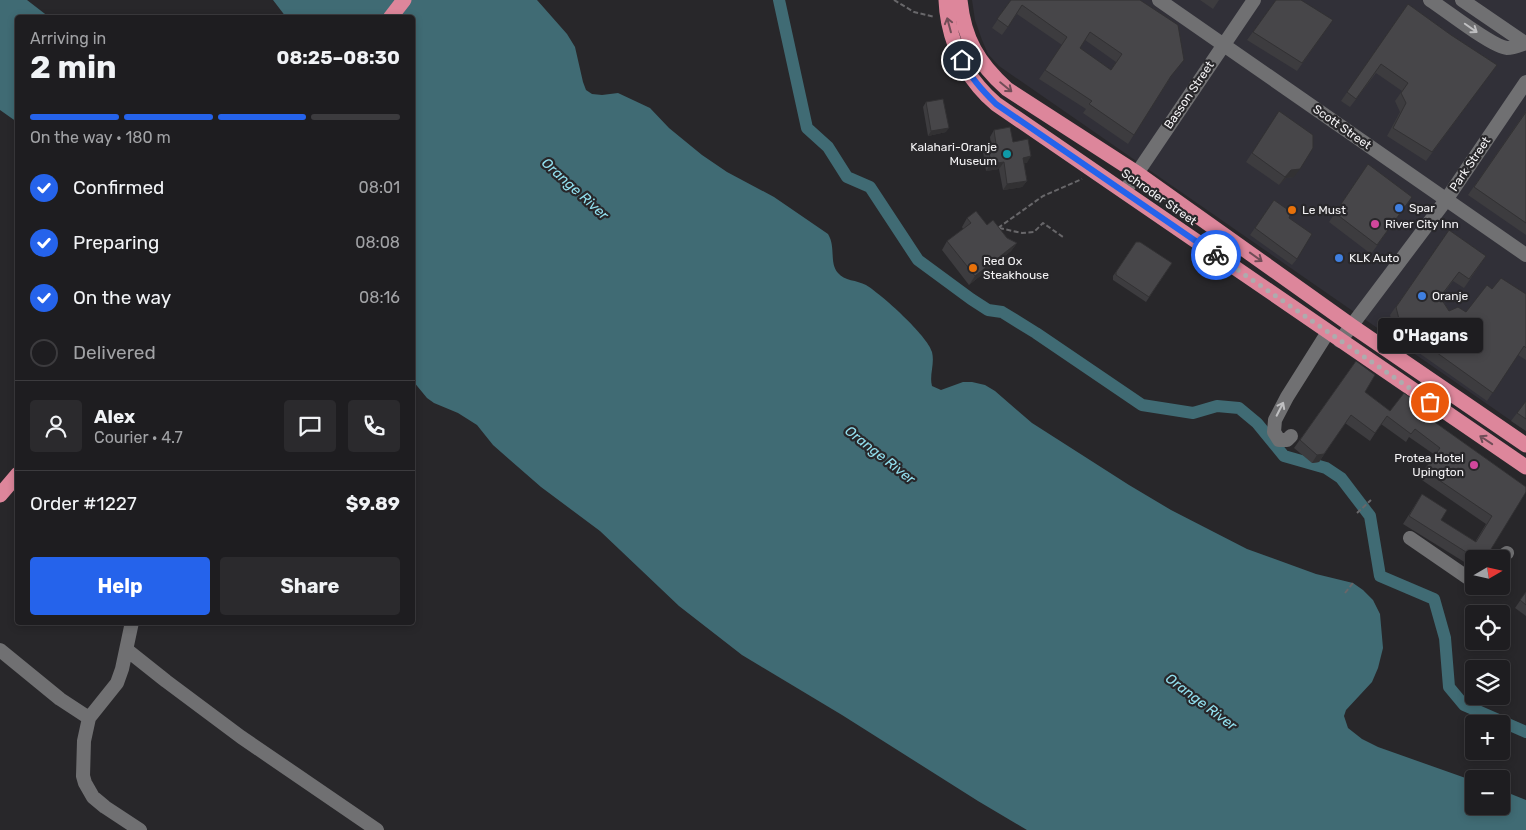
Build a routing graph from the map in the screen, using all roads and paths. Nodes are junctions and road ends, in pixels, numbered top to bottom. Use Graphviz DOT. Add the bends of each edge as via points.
graph roads {
  1 [pos="404,0"];
  2 [pos="946,0"];
  3 [pos="960,0"];
  4 [pos="1159,0"];
  5 [pos="1254,0"];
  6 [pos="1430,0"];
  7 [pos="1462,0"];
  8 [pos="392,15"];
  9 [pos="1526,43"];
  10 [pos="1223,45"];
  11 [pos="1526,82"];
  12 [pos="1137,172"];
  13 [pos="1083,179"];
  14 [pos="1124,192"];
  15 [pos="1446,200"];
  16 [pos="1063,237"];
  17 [pos="1526,255"];
  18 [pos="1352,326"];
  19 [pos="1334,337"];
  20 [pos="1292,436"];
  21 [pos="1526,445"];
  22 [pos="1526,467"];
  23 [pos="15,478"];
  24 [pos="0,495"];
  25 [pos="1370,502"];
  26 [pos="1358,512"];
  27 [pos="1410,538"];
  28 [pos="1465,576"];
  29 [pos="1353,583"];
  30 [pos="1345,593"];
  31 [pos="131,625"];
  32 [pos="0,650"];
  33 [pos="127,650"];
  34 [pos="89,718"];
  35 [pos="140,830"];
  36 [pos="377,830"];
  1 -- 8 [label="highway"];
  14 -- 2 [label="highway, Schroder Street, one-way" via="996,104 979,88 957,48 946,14"];
  3 -- 12 [label="highway, Schroder Street, one-way" via="971,44 991,75"];
  4 -- 10 [label="street, Scott Street"];
  5 -- 10 [label="street, Basson Street"];
  6 -- 9 [label="street, one-way" via="1501,47"];
  7 -- 9 [label="street"];
  10 -- 12 [label="street, Basson Street"];
  10 -- 15 [label="street, Scott Street"];
  11 -- 15 [label="street, Park Street"];
  12 -- 14 [label="street, Basson Street"];
  12 -- 18 [label="highway, Schroder Street, one-way"];
  13 -- 16 [label="path" via="1043,196 998,227 1022,233 1034,232 1043,223"];
  14 -- 19 [label="highway, Schroder Street"];
  15 -- 17 [label="street, Scott Street"];
  15 -- 18 [label="street, Park Street"];
  18 -- 19 [label="street, Park Street"];
  18 -- 21 [label="highway, Schroder Street"];
  20 -- 19 [label="street, Park Street, one-way" via="1279,440 1274,434 1273,424 1287,396"];
  22 -- 19 [label="highway, Schroder Street, one-way"];
  23 -- 24 [label="highway"];
  25 -- 26 [label="path"];
  27 -- 28 [label="street"];
  29 -- 30 [label="path"];
  31 -- 33 [label="street"];
  32 -- 34 [label="street" via="60,699"];
  33 -- 34 [label="street" via="117,683"];
  33 -- 36 [label="street" via="242,737"];
  34 -- 35 [label="street" via="84,742 84,783 93,797"];
}
